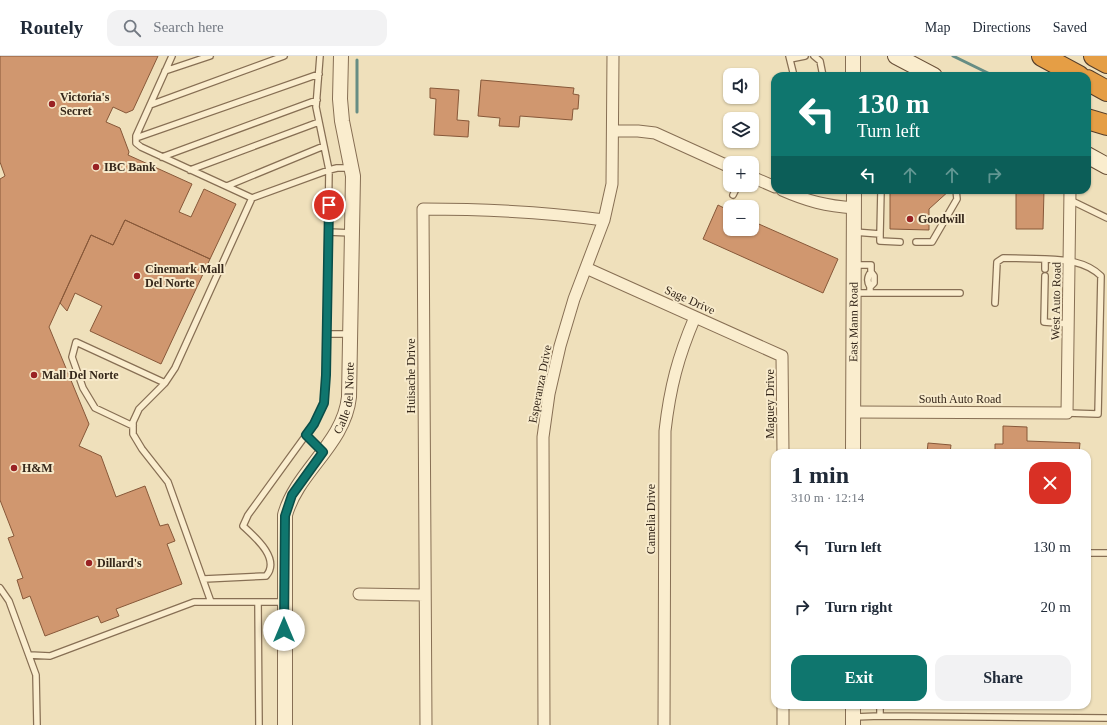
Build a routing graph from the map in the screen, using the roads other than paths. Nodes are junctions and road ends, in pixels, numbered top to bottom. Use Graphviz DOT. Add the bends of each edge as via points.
graph roads {
  1 [pos="172,56"];
  2 [pos="210,56"];
  3 [pos="284,56"];
  4 [pos="320,56"];
  5 [pos="341,56"];
  6 [pos="613,56"];
  7 [pos="805,56"];
  8 [pos="814,56"];
  9 [pos="853,56"];
  10 [pos="1042,56"];
  11 [pos="1094,56"];
  12 [pos="789,57"];
  13 [pos="903,58"];
  14 [pos="1107,63"];
  15 [pos="165,71"];
  16 [pos="793,72"];
  17 [pos="822,72"];
  18 [pos="853,72"];
  19 [pos="927,72"];
  20 [pos="1072,72"];
  21 [pos="319,74"];
  22 [pos="1091,82"];
  23 [pos="1107,91"];
  24 [pos="316,100"];
  25 [pos="150,105"];
  26 [pos="1091,120"];
  27 [pos="319,122"];
  28 [pos="1107,125"];
  29 [pos="613,131"];
  30 [pos="136,138"];
  31 [pos="324,146"];
  32 [pos="162,157"];
  33 [pos="1091,157"];
  34 [pos="723,164"];
  35 [pos="1107,166"];
  36 [pos="352,168"];
  37 [pos="190,170"];
  38 [pos="329,170"];
  39 [pos="759,180"];
  40 [pos="771,185"];
  41 [pos="227,186"];
  42 [pos="734,192"];
  43 [pos="791,194"];
  44 [pos="854,194"];
  45 [pos="880,194"];
  46 [pos="956,194"];
  47 [pos="733,195"];
  48 [pos="1070,195"];
  49 [pos="252,198"];
  50 [pos="854,208"];
  51 [pos="1107,218"];
  52 [pos="604,220"];
  53 [pos="328,232"];
  54 [pos="854,232"];
  55 [pos="352,233"];
  56 [pos="880,234"];
  57 [pos="900,242"];
  58 [pos="916,242"];
  59 [pos="1045,259"];
  60 [pos="1070,260"];
  61 [pos="854,265"];
  62 [pos="586,268"];
  63 [pos="1045,269"];
  64 [pos="1045,276"];
  65 [pos="870,290"];
  66 [pos="853,293"];
  67 [pos="960,293"];
  68 [pos="995,303"];
  69 [pos="695,317"];
  70 [pos="1069,324"];
  71 [pos="327,334"];
  72 [pos="350,334"];
  73 [pos="782,356"];
  74 [pos="165,383"];
  75 [pos="853,412"];
  76 [pos="1067,413"];
  77 [pos="133,426"];
  78 [pos="306,435"];
  79 [pos="783,449"];
  80 [pos="853,449"];
  81 [pos="323,452"];
  82 [pos="1091,553"];
  83 [pos="1107,553"];
  84 [pos="204,579"];
  85 [pos="0,588"];
  86 [pos="359,594"];
  87 [pos="424,595"];
  88 [pos="211,602"];
  89 [pos="258,602"];
  90 [pos="284,602"];
  91 [pos="29,655"];
  92 [pos="783,709"];
  93 [pos="880,709"];
  94 [pos="853,716"];
  95 [pos="880,716"];
  96 [pos="1107,718"];
  97 [pos="37,725"];
  98 [pos="259,725"];
  99 [pos="285,725"];
  100 [pos="426,725"];
  101 [pos="544,725"];
  102 [pos="664,725"];
  103 [pos="783,725"];
  1 -- 15 [label="lane"];
  2 -- 15 [label="lane"];
  3 -- 25 [label="lane"];
  4 -- 21 [label="lane"];
  5 -- 36 [label="street, Calle del Norte" via="342,121"];
  6 -- 29 [label="street, Esperanza Drive"];
  7 -- 12 [label="lane"];
  8 -- 17 [label="lane" via="820,61"];
  9 -- 18 [label="street"];
  10 -- 20 [label="highway"];
  11 -- 14 [label="highway"];
  12 -- 16 [label="lane"];
  13 -- 19 [label="main road"];
  15 -- 25 [label="lane"];
  21 -- 24 [label="lane"];
  21 -- 30 [label="lane"];
  22 -- 23 [label="highway"];
  24 -- 27 [label="lane"];
  24 -- 32 [label="lane"];
  25 -- 30 [label="lane"];
  26 -- 28 [label="highway"];
  27 -- 31 [label="lane"];
  27 -- 37 [label="lane"];
  29 -- 34 [label="street" via="655,133"];
  29 -- 52 [label="street, Esperanza Drive" via="612,184"];
  30 -- 32 [label="lane" via="138,145"];
  31 -- 38 [label="lane"];
  31 -- 41 [label="lane"];
  32 -- 37 [label="lane"];
  33 -- 35 [label="main road"];
  36 -- 38 [label="lane"];
  36 -- 55 [label="street, Calle del Norte"];
  37 -- 41 [label="lane"];
  38 -- 49 [label="lane"];
  38 -- 53 [label="lane"];
  39 -- 40 [label="street"];
  41 -- 49 [label="lane"];
  42 -- 47 [label="lane"];
  43 -- 50 [label="street" via="830,207"];
  44 -- 50 [label="street, East Mann Road"];
  45 -- 56 [label="lane"];
  46 -- 58 [label="lane" via="957,199 932,242"];
  48 -- 51 [label="lane"];
  48 -- 60 [label="street, West Auto Road"];
  49 -- 74 [label="lane" via="175,368"];
  50 -- 54 [label="street, East Mann Road"];
  52 -- 62 [label="street, Esperanza Drive"];
  52 -- 87 [label="street, Huisache Drive" via="554,213 423,209"];
  53 -- 55 [label="lane"];
  53 -- 71 [label="lane"];
  54 -- 56 [label="lane"];
  54 -- 61 [label="street, East Mann Road"];
  55 -- 72 [label="street, Calle del Norte"];
  56 -- 57 [label="lane" via="880,241"];
  59 -- 60 [label="lane"];
  59 -- 63 [label="lane"];
  59 -- 68 [label="lane" via="1002,258 997,262"];
  60 -- 70 [label="street, West Auto Road"];
  60 -- 76 [label="lane" via="1094,270 1101,276 1098,414"];
  61 -- 65 [label="lane" via="871,264 874,283"];
  61 -- 66 [label="street, East Mann Road"];
  62 -- 69 [label="street, Sage Drive"];
  62 -- 101 [label="street, Esperanza Drive" via="560,346 543,437"];
  64 -- 70 [label="lane" via="1044,322"];
  65 -- 66 [label="lane"];
  65 -- 67 [label="lane"];
  66 -- 75 [label="street, East Mann Road"];
  69 -- 73 [label="street, Sage Drive"];
  69 -- 102 [label="street, Camelia Drive" via="679,358 670,393 665,430"];
  70 -- 76 [label="street, West Auto Road"];
  71 -- 72 [label="lane"];
  71 -- 78 [label="lane" via="324,403"];
  72 -- 81 [label="street, Calle del Norte" via="347,410 339,430"];
  73 -- 79 [label="street, Maguey Drive"];
  74 -- 77 [label="lane" via="139,409"];
  74 -- 77 [label="lane" via="76,342 72,357 83,388 95,408"];
  75 -- 76 [label="street, South Auto Road"];
  75 -- 80 [label="street, East Mann Road"];
  77 -- 84 [label="lane" via="137,442 168,482"];
  78 -- 81 [label="lane"];
  78 -- 84 [label="lane" via="243,526 265,549 270,561 269,573 266,576"];
  81 -- 90 [label="street, Calle del Norte" via="292,495 285,516"];
  82 -- 83 [label="lane"];
  84 -- 88 [label="lane"];
  85 -- 91 [label="lane" via="7,596"];
  86 -- 87 [label="street"];
  87 -- 100 [label="street, Huisache Drive"];
  88 -- 89 [label="lane"];
  88 -- 91 [label="lane" via="194,602 50,656"];
  89 -- 90 [label="lane"];
  89 -- 98 [label="lane"];
  90 -- 99 [label="street, Calle del Norte"];
  91 -- 97 [label="lane" via="36,675"];
  92 -- 103 [label="street"];
  93 -- 95 [label="lane"];
  94 -- 95 [label="lane"];
  95 -- 96 [label="lane"];
}
